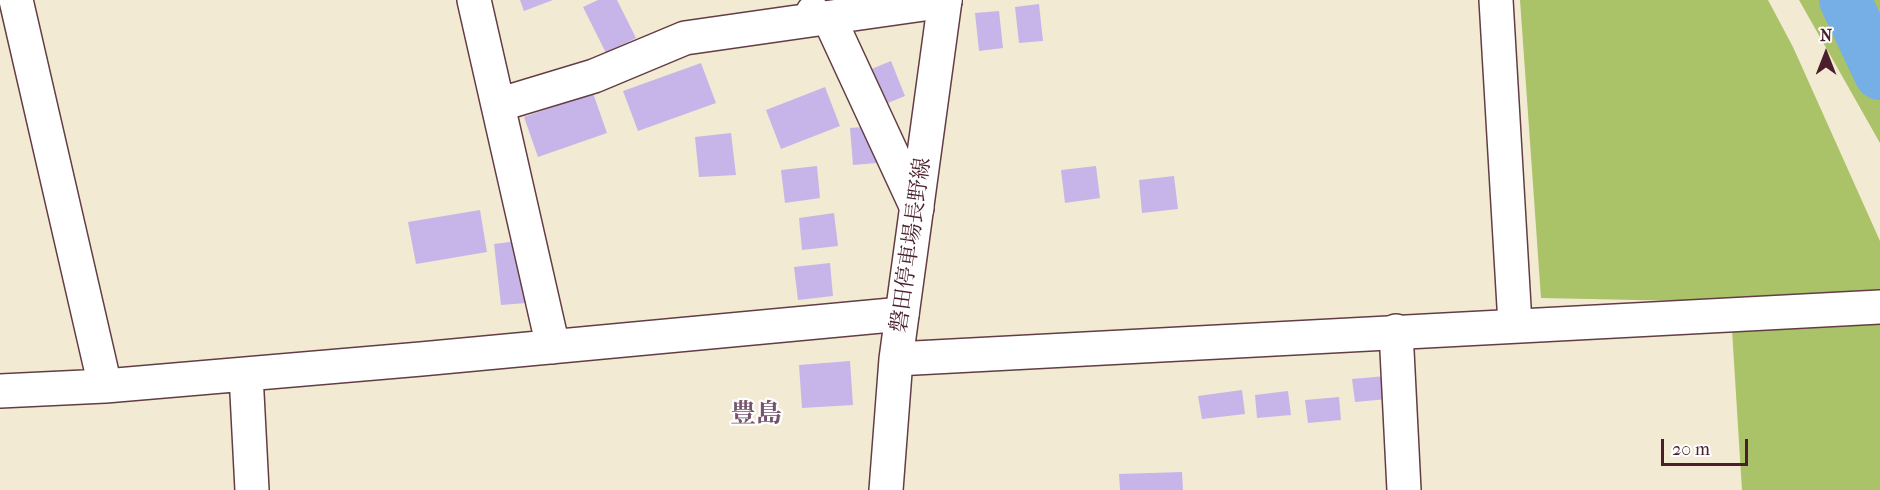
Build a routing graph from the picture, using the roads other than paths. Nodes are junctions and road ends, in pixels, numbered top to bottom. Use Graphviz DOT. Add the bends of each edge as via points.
graph roads {
  1 [pos="16,0"];
  2 [pos="474,0"];
  3 [pos="945,0"];
  4 [pos="1496,0"];
  5 [pos="0,4"];
  6 [pos="818,12"];
  7 [pos="498,105"];
  8 [pos="916,208"];
  9 [pos="1880,307"];
  10 [pos="902,314"];
  11 [pos="1515,324"];
  12 [pos="1396,331"];
  13 [pos="554,347"];
  14 [pos="896,358"];
  15 [pos="246,374"];
  16 [pos="105,386"];
  17 [pos="0,391"];
  18 [pos="252,490"];
  19 [pos="886,490"];
  20 [pos="1404,490"];
  1 -- 5 [label="street"];
  1 -- 16 [label="street"];
  2 -- 7 [label="street"];
  3 -- 6 [label="street"];
  3 -- 8 [label="street, 磐田停車場長野線"];
  4 -- 11 [label="street"];
  6 -- 7 [label="street" via="685,38 594,76"];
  6 -- 8 [label="street"];
  7 -- 13 [label="street"];
  8 -- 10 [label="street, 磐田停車場長野線"];
  9 -- 11 [label="street"];
  10 -- 13 [label="street"];
  10 -- 14 [label="street, 磐田停車場長野線"];
  11 -- 12 [label="street"];
  12 -- 14 [label="street"];
  12 -- 20 [label="street"];
  13 -- 15 [label="street"];
  14 -- 19 [label="street, 磐田停車場長野線"];
  15 -- 16 [label="street"];
  15 -- 18 [label="street"];
  16 -- 17 [label="street"];
}
